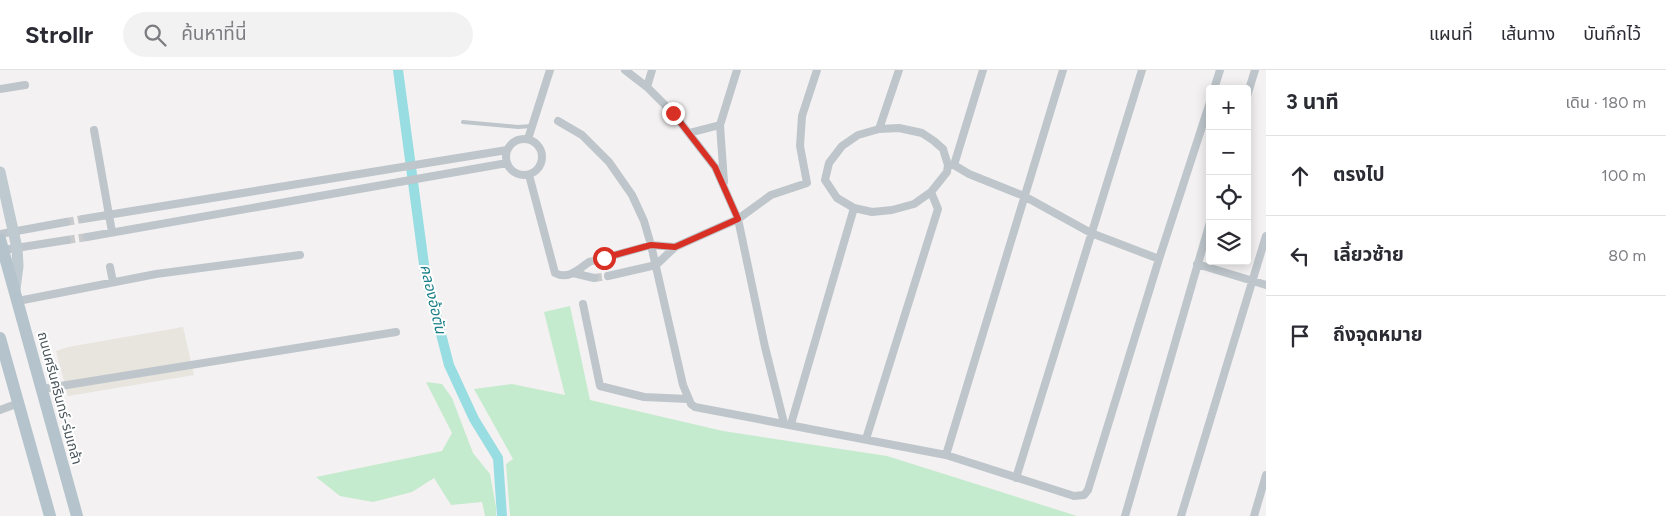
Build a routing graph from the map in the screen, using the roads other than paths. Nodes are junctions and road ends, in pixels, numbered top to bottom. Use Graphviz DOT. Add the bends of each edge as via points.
graph roads {
  1 [pos="550,70"];
  2 [pos="625,70"];
  3 [pos="652,70"];
  4 [pos="737,70"];
  5 [pos="817,70"];
  6 [pos="899,70"];
  7 [pos="983,70"];
  8 [pos="1063,70"];
  9 [pos="1142,70"];
  10 [pos="1220,70"];
  11 [pos="1255,70"];
  12 [pos="25,85"];
  13 [pos="1215,85"];
  14 [pos="1250,85"];
  15 [pos="647,87"];
  16 [pos="0,89"];
  17 [pos="1206,114"];
  18 [pos="558,121"];
  19 [pos="463,122"];
  20 [pos="720,125"];
  21 [pos="532,126"];
  22 [pos="880,129"];
  23 [pos="94,130"];
  24 [pos="689,133"];
  25 [pos="528,139"];
  26 [pos="507,150"];
  27 [pos="507,163"];
  28 [pos="951,165"];
  29 [pos="0,172"];
  30 [pos="529,175"];
  31 [pos="825,180"];
  32 [pos="807,183"];
  33 [pos="725,189"];
  34 [pos="931,192"];
  35 [pos="1024,196"];
  36 [pos="854,208"];
  37 [pos="109,215"];
  38 [pos="84,219"];
  39 [pos="738,219"];
  40 [pos="66,222"];
  41 [pos="13,231"];
  42 [pos="112,232"];
  43 [pos="1091,233"];
  44 [pos="0,234"];
  45 [pos="1206,235"];
  46 [pos="1266,236"];
  47 [pos="87,237"];
  48 [pos="67,240"];
  49 [pos="2,244"];
  50 [pos="651,245"];
  51 [pos="675,247"];
  52 [pos="17,248"];
  53 [pos="300,255"];
  54 [pos="604,258"];
  55 [pos="1159,259"];
  56 [pos="589,262"];
  57 [pos="656,264"];
  58 [pos="1197,264"];
  59 [pos="110,267"];
  60 [pos="573,273"];
  61 [pos="608,276"];
  62 [pos="594,278"];
  63 [pos="1252,280"];
  64 [pos="113,282"];
  65 [pos="1266,285"];
  66 [pos="16,295"];
  67 [pos="583,304"];
  68 [pos="396,332"];
  69 [pos="0,338"];
  70 [pos="42,389"];
  71 [pos="688,399"];
  72 [pos="19,403"];
  73 [pos="0,410"];
  74 [pos="788,424"];
  75 [pos="866,439"];
  76 [pos="946,455"];
  77 [pos="1266,475"];
  78 [pos="1016,478"];
  79 [pos="50,516"];
  80 [pos="77,516"];
  81 [pos="1125,516"];
  82 [pos="1181,516"];
  83 [pos="1254,516"];
  1 -- 21 [label="street"];
  2 -- 15 [label="street"];
  3 -- 15 [label="street"];
  4 -- 20 [label="street"];
  5 -- 32 [label="street" via="802,116 800,146"];
  6 -- 22 [label="street"];
  7 -- 28 [label="street"];
  8 -- 35 [label="street"];
  9 -- 43 [label="street"];
  10 -- 13 [label="street"];
  11 -- 14 [label="street"];
  12 -- 16 [label="street"];
  15 -- 24 [label="street"];
  17 -- 55 [label="street"];
  18 -- 50 [label="street" via="582,135 609,162 632,195"];
  19 -- 21 [label="lane"];
  20 -- 24 [label="street"];
  20 -- 33 [label="street"];
  21 -- 25 [label="street"];
  22 -- 28 [label="street" via="899,128 922,133 943,149"];
  22 -- 31 [label="street" via="858,135 842,146 829,163"];
  23 -- 37 [label="street"];
  24 -- 33 [label="street" via="715,167"];
  25 -- 26 [label="street" via="516,140"];
  25 -- 30 [label="street" via="536,142 543,157 541,165"];
  26 -- 27 [label="street"];
  26 -- 37 [label="street"];
  27 -- 30 [label="street" via="513,172"];
  27 -- 42 [label="street"];
  28 -- 34 [label="street"];
  28 -- 35 [label="street"];
  29 -- 41 [label="main road, ถนนศรีนครินทร์-ร่มเกล้า"];
  30 -- 60 [label="street" via="555,273 563,276"];
  31 -- 32 [label="street"];
  31 -- 36 [label="street" via="837,198"];
  32 -- 39 [label="street" via="771,195"];
  33 -- 39 [label="street"];
  34 -- 36 [label="street" via="914,204 892,210 872,212"];
  34 -- 75 [label="street" via="938,209"];
  35 -- 43 [label="street"];
  35 -- 76 [label="street"];
  36 -- 74 [label="street"];
  37 -- 38 [label="street"];
  37 -- 42 [label="street"];
  39 -- 51 [label="street"];
  39 -- 74 [label="street" via="765,347"];
  40 -- 41 [label="street"];
  41 -- 44 [label="street"];
  41 -- 52 [label="main road, ถนนศรีนครินทร์-ร่มเกล้า"];
  42 -- 47 [label="street"];
  43 -- 55 [label="street"];
  43 -- 78 [label="street"];
  45 -- 58 [label="street"];
  46 -- 63 [label="street"];
  48 -- 52 [label="street"];
  49 -- 52 [label="street"];
  49 -- 66 [label="main road, ถนนศรีนครินทร์-ร่มเกล้า"];
  50 -- 51 [label="street"];
  50 -- 54 [label="street"];
  50 -- 57 [label="street"];
  51 -- 57 [label="street"];
  52 -- 66 [label="main road, ถนนศรีนครินทร์-ร่มเกล้า"];
  53 -- 64 [label="street"];
  55 -- 78 [label="street" via="1088,490 1084,495 1074,496"];
  56 -- 60 [label="street"];
  57 -- 61 [label="street"];
  57 -- 71 [label="street"];
  58 -- 63 [label="street"];
  58 -- 81 [label="street"];
  59 -- 64 [label="street"];
  60 -- 62 [label="street"];
  63 -- 65 [label="street"];
  63 -- 82 [label="street"];
  64 -- 66 [label="street"];
  66 -- 70 [label="main road, ถนนศรีนครินทร์-ร่มเกล้า"];
  67 -- 71 [label="street" via="600,386 644,397"];
  68 -- 70 [label="street"];
  69 -- 72 [label="main road"];
  70 -- 80 [label="main road, ถนนศรีนครินทร์-ร่มเกล้า"];
  71 -- 74 [label="street" via="695,407"];
  72 -- 73 [label="street"];
  72 -- 79 [label="main road"];
  74 -- 75 [label="street"];
  75 -- 76 [label="street"];
  76 -- 78 [label="street"];
  77 -- 83 [label="street"];
}
